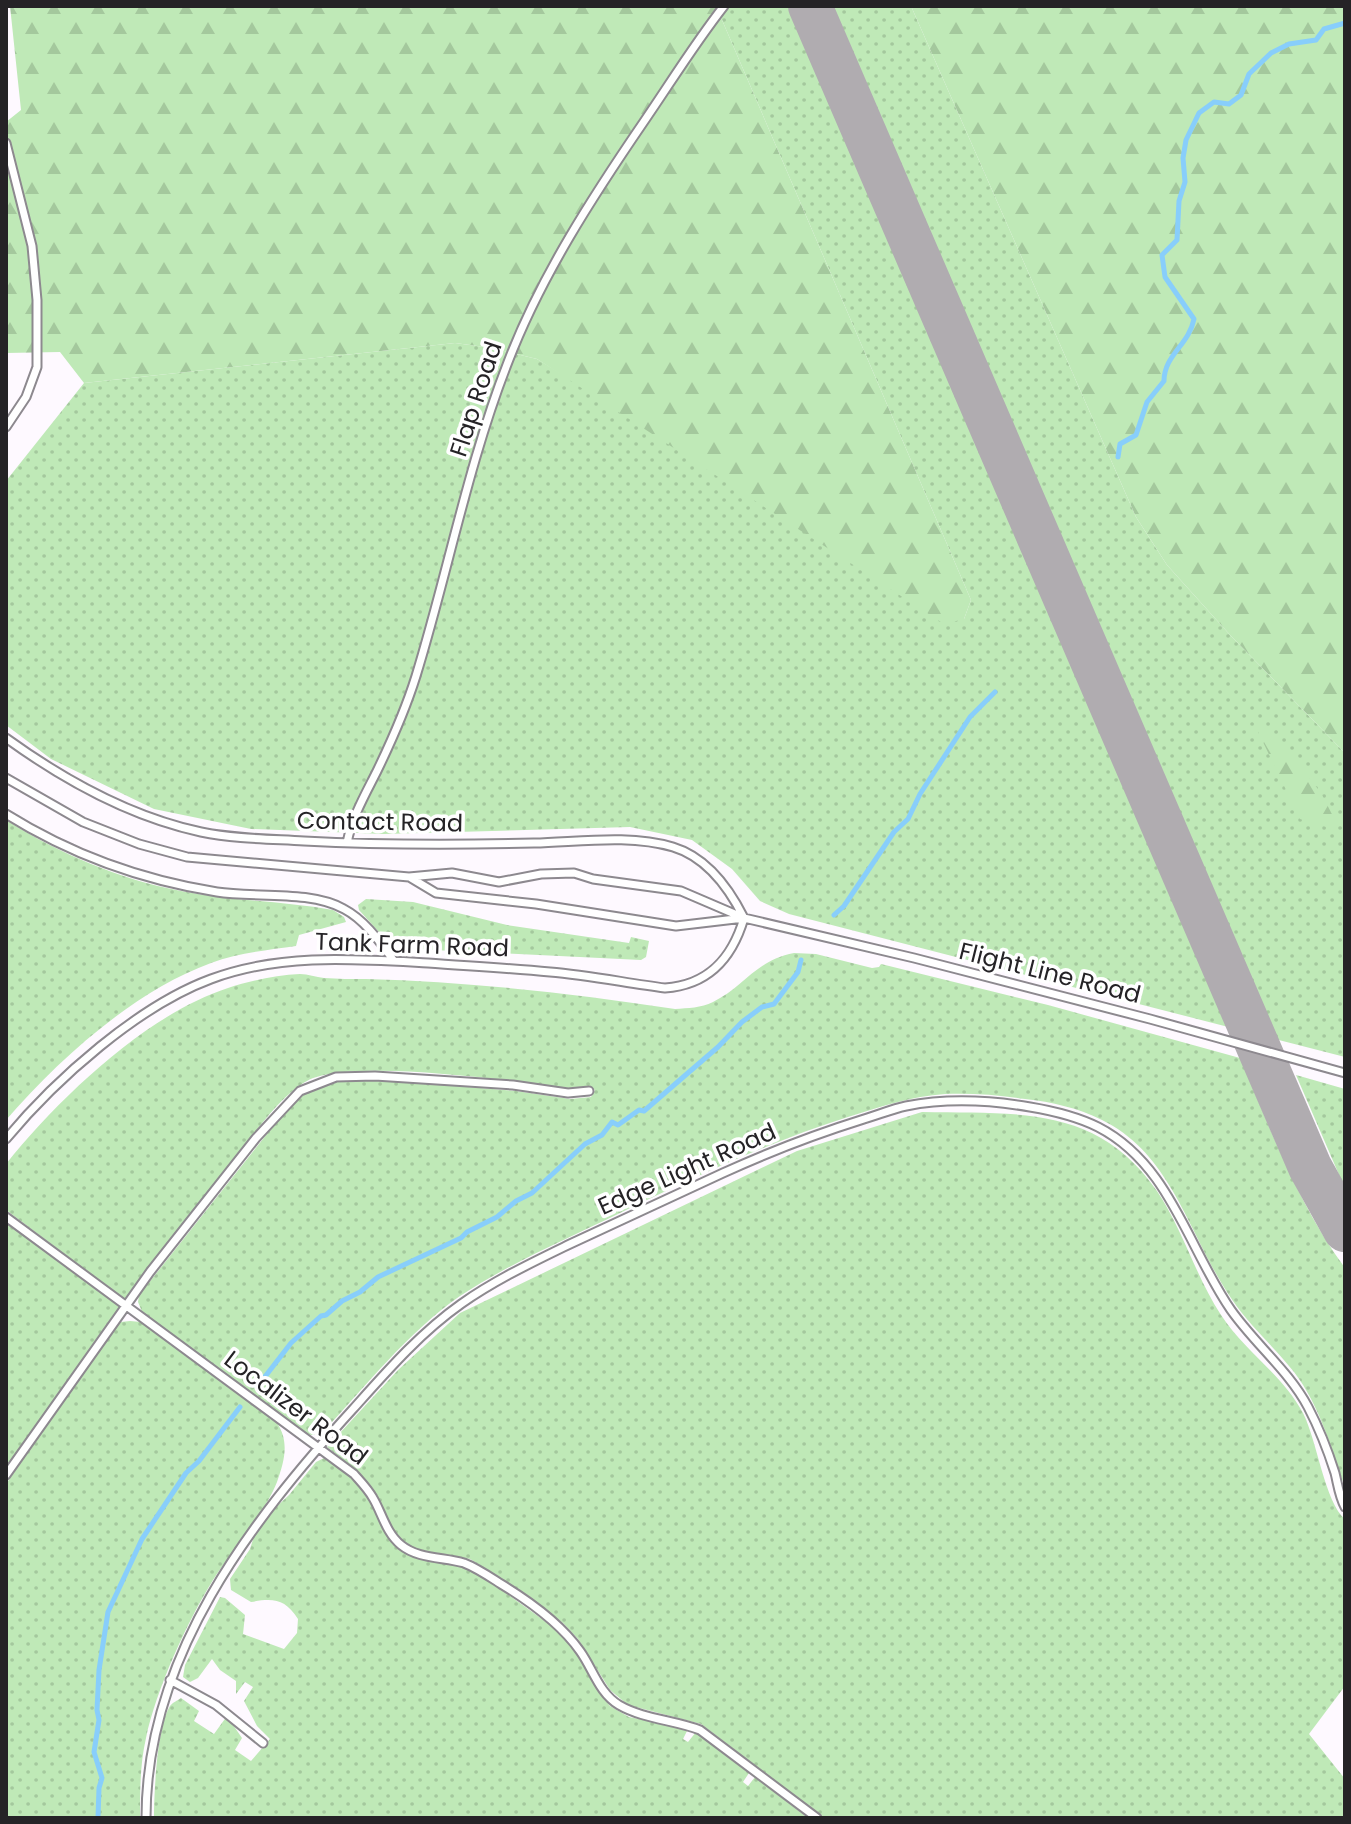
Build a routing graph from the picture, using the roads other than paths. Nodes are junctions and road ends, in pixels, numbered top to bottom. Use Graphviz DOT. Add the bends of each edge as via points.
graph roads {
  1 [pos="724,6"];
  2 [pos="6,143"];
  3 [pos="6,427"];
  4 [pos="6,738"];
  5 [pos="6,778"];
  6 [pos="6,814"];
  7 [pos="347,843"];
  8 [pos="409,877"];
  9 [pos="744,918"];
  10 [pos="394,961"];
  11 [pos="1345,1073"];
  12 [pos="589,1091"];
  13 [pos="6,1139"];
  14 [pos="6,1217"];
  15 [pos="127,1307"];
  16 [pos="316,1448"];
  17 [pos="6,1475"];
  18 [pos="1345,1507"];
  19 [pos="170,1680"];
  20 [pos="263,1743"];
  21 [pos="146,1818"];
  22 [pos="817,1818"];
  1 -- 7 [label="lane, Flap Road" via="595,194 517,340 411,689"];
  2 -- 3 [label="lane" via="32,246 37,300 37,367"];
  4 -- 7 [label="lane, Contact Road" via="94,792 186,828 236,837"];
  5 -- 8 [label="lane, Flight Line Road" via="83,822 187,857"];
  6 -- 10 [label="lane" via="77,851 133,872 219,892 300,898 346,909"];
  7 -- 9 [label="lane, Contact Road" via="661,844 705,865"];
  8 -- 9 [label="lane, Flight Line Road" via="436,893 676,926"];
  8 -- 9 [label="lane, Flight Line Road" via="452,873 499,882 574,873 681,891"];
  9 -- 10 [label="lane, Tank Farm Road" via="717,968 678,987"];
  9 -- 11 [label="lane, Flight Line Road"];
  10 -- 13 [label="lane, Tank Farm Road" via="284,962 235,971 191,987 151,1009 88,1059"];
  12 -- 15 [label="lane" via="388,1076 336,1077 310,1085 289,1100 256,1138"];
  14 -- 15 [label="lane, Localizer Road"];
  15 -- 16 [label="lane, Localizer Road"];
  15 -- 17 [label="lane"];
  16 -- 18 [label="lane, Edge Light Road" via="423,1334 519,1269 801,1141 905,1106 983,1101 1079,1118 1117,1138 1143,1160 1226,1302 1306,1403"];
  16 -- 19 [label="lane, Edge Light Road" via="226,1570"];
  16 -- 22 [label="lane, Localizer Road" via="361,1481 403,1547 468,1564 506,1587 567,1637 617,1704 700,1730"];
  19 -- 20 [label="lane" via="216,1705"];
  19 -- 21 [label="lane, Edge Light Road" via="152,1743"];
}
